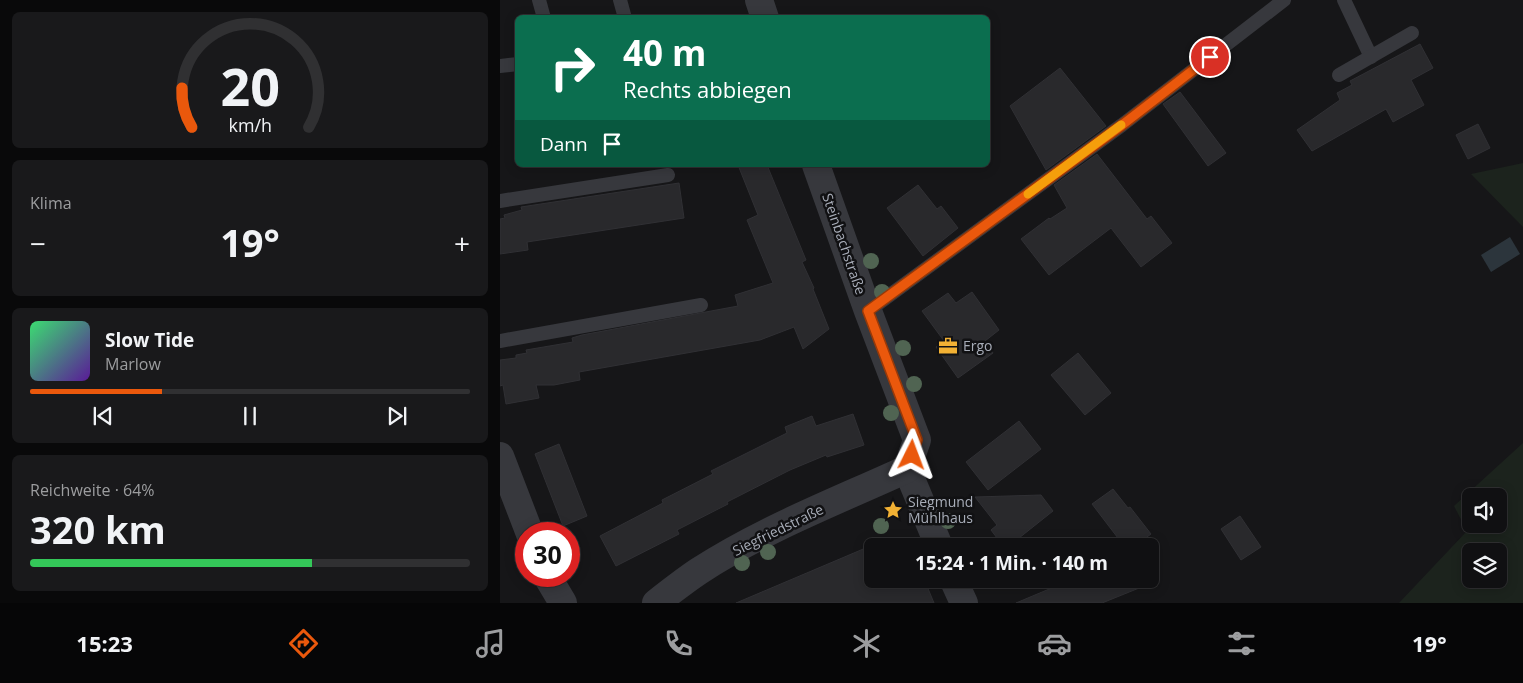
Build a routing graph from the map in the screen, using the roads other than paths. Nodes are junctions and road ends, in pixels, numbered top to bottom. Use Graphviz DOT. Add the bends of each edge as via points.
graph roads {
  1 [pos="540,0"];
  2 [pos="620,0"];
  3 [pos="758,0"];
  4 [pos="1284,0"];
  5 [pos="1344,0"];
  6 [pos="543,15"];
  7 [pos="624,15"];
  8 [pos="764,15"];
  9 [pos="1412,33"];
  10 [pos="1371,57"];
  11 [pos="515,64"];
  12 [pos="500,66"];
  13 [pos="1339,75"];
  14 [pos="817,167"];
  15 [pos="668,175"];
  16 [pos="500,201"];
  17 [pos="701,305"];
  18 [pos="868,311"];
  19 [pos="500,341"];
  20 [pos="500,456"];
  21 [pos="907,469"];
  22 [pos="525,522"];
  23 [pos="937,538"];
  24 [pos="554,587"];
  25 [pos="957,588"];
  26 [pos="563,603"];
  27 [pos="656,603"];
  28 [pos="964,603"];
  1 -- 6 [label="lane"];
  2 -- 7 [label="lane"];
  3 -- 8 [label="street"];
  4 -- 18 [label="lane" via="1122,125"];
  5 -- 10 [label="lane"];
  9 -- 10 [label="lane"];
  10 -- 13 [label="lane"];
  11 -- 12 [label="lane"];
  14 -- 18 [label="street, Steinbachstraße"];
  15 -- 16 [label="lane"];
  17 -- 19 [label="lane"];
  18 -- 21 [label="street, Steinbachstraße" via="917,440"];
  20 -- 22 [label="street"];
  21 -- 23 [label="street"];
  21 -- 27 [label="street, Siegfriedstraße" via="742,546 698,572"];
  24 -- 26 [label="street"];
  25 -- 28 [label="street"];
}
